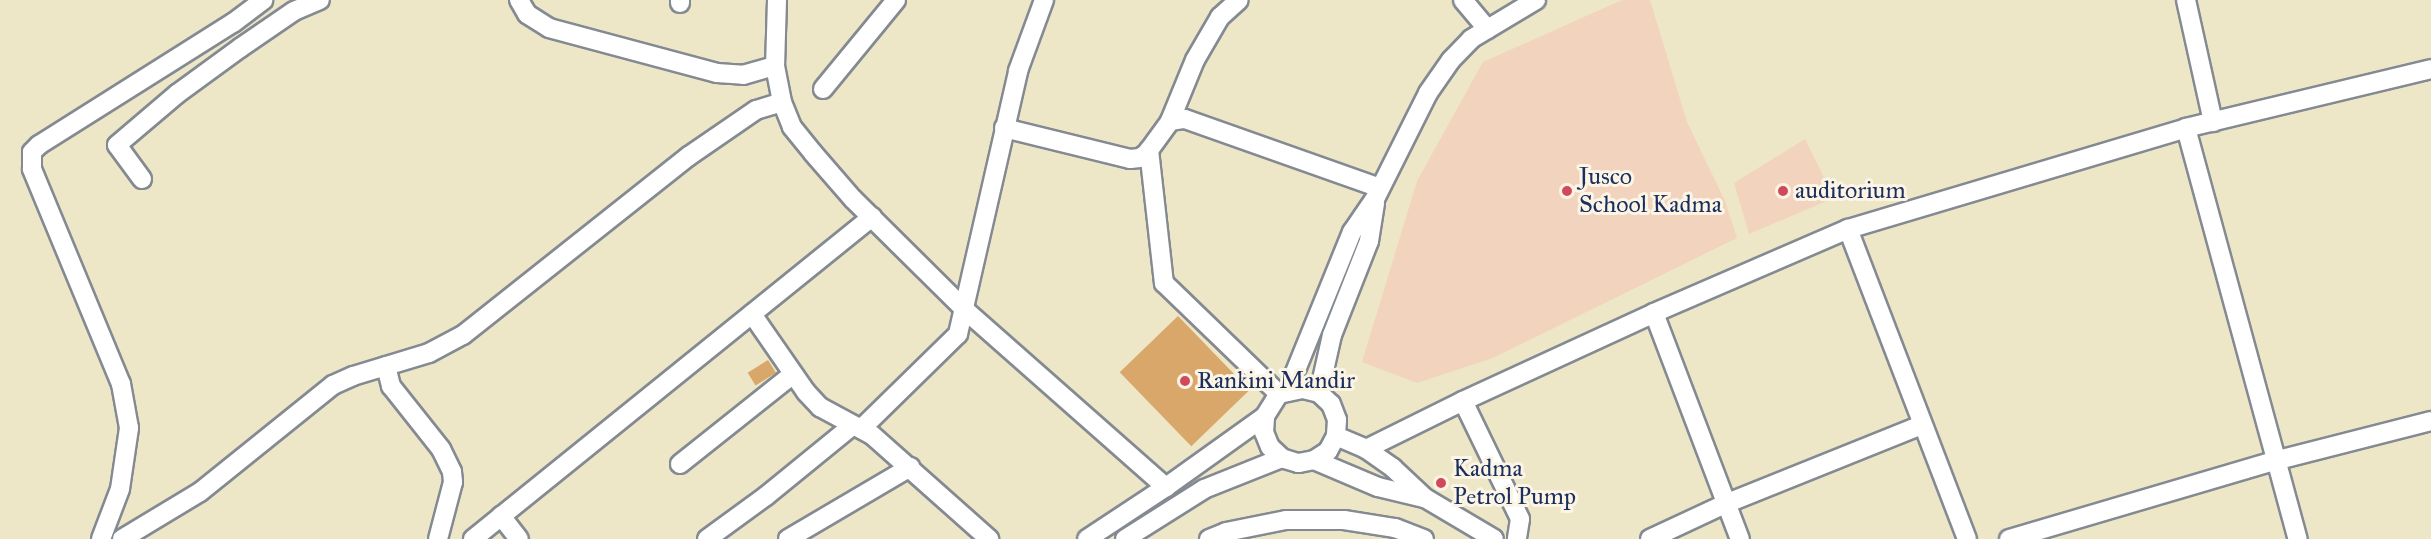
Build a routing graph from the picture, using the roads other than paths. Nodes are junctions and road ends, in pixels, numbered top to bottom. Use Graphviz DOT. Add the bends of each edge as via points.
graph roads {
  1 [pos="263,0"];
  2 [pos="320,0"];
  3 [pos="519,0"];
  4 [pos="777,0"];
  5 [pos="896,0"];
  6 [pos="1044,0"];
  7 [pos="1239,0"];
  8 [pos="1463,0"];
  9 [pos="1536,0"];
  10 [pos="2186,0"];
  11 [pos="1487,29"];
  12 [pos="775,66"];
  13 [pos="2431,69"];
  14 [pos="823,89"];
  15 [pos="782,102"];
  16 [pos="1170,121"];
  17 [pos="2213,122"];
  18 [pos="1004,128"];
  19 [pos="2186,128"];
  20 [pos="1149,150"];
  21 [pos="142,179"];
  22 [pos="1378,192"];
  23 [pos="872,217"];
  24 [pos="1848,229"];
  25 [pos="965,310"];
  26 [pos="1654,313"];
  27 [pos="752,314"];
  28 [pos="386,366"];
  29 [pos="793,374"];
  30 [pos="1283,393"];
  31 [pos="1319,393"];
  32 [pos="1463,401"];
  33 [pos="1265,416"];
  34 [pos="2431,421"];
  35 [pos="1922,425"];
  36 [pos="857,427"];
  37 [pos="1336,436"];
  38 [pos="1366,449"];
  39 [pos="1282,458"];
  40 [pos="1314,460"];
  41 [pos="2278,460"];
  42 [pos="680,464"];
  43 [pos="910,467"];
  44 [pos="1166,487"];
  45 [pos="1425,498"];
  46 [pos="1725,504"];
  47 [pos="501,516"];
  48 [pos="101,539"];
  49 [pos="122,539"];
  50 [pos="438,539"];
  51 [pos="473,539"];
  52 [pos="519,539"];
  53 [pos="707,539"];
  54 [pos="788,539"];
  55 [pos="989,539"];
  56 [pos="1088,539"];
  57 [pos="1125,539"];
  58 [pos="1209,539"];
  59 [pos="1424,539"];
  60 [pos="1494,539"];
  61 [pos="1518,539"];
  62 [pos="1650,539"];
  63 [pos="1740,539"];
  64 [pos="1966,539"];
  65 [pos="2009,539"];
  66 [pos="2298,539"];
  1 -- 48 [label="street" via="32,152 32,169 121,384 129,428 120,489"];
  2 -- 21 [label="street" via="294,11 240,48 117,145"];
  3 -- 12 [label="street" via="527,14 549,27 717,73 743,75"];
  4 -- 12 [label="street"];
  5 -- 14 [label="street"];
  6 -- 18 [label="street" via="1018,71"];
  7 -- 16 [label="street" via="1220,17 1195,60"];
  8 -- 11 [label="street"];
  9 -- 11 [label="street"];
  10 -- 17 [label="street"];
  11 -- 22 [label="street" via="1451,60 1428,93"];
  12 -- 15 [label="street"];
  13 -- 17 [label="street"];
  15 -- 23 [label="street" via="792,127"];
  15 -- 28 [label="street" via="756,110 689,156 463,335 429,353"];
  16 -- 20 [label="street"];
  16 -- 22 [label="street" via="1185,119"];
  17 -- 19 [label="street"];
  18 -- 20 [label="street" via="1130,159 1140,158"];
  18 -- 25 [label="street"];
  19 -- 24 [label="street"];
  19 -- 41 [label="street"];
  20 -- 30 [label="street" via="1164,283"];
  22 -- 30 [label="street" via="1352,232"];
  22 -- 31 [label="street" via="1369,241 1332,335"];
  23 -- 25 [label="street"];
  23 -- 27 [label="street"];
  24 -- 26 [label="street"];
  24 -- 35 [label="street"];
  25 -- 36 [label="street" via="963,324 952,343"];
  25 -- 44 [label="street"];
  26 -- 32 [label="street"];
  26 -- 46 [label="street"];
  27 -- 29 [label="street"];
  27 -- 47 [label="street"];
  28 -- 49 [label="street" via="333,385 200,492"];
  28 -- 50 [label="street" via="391,386 441,449 452,472 453,482"];
  29 -- 36 [label="street" via="820,407"];
  29 -- 42 [label="street"];
  30 -- 31 [label="street" via="1303,389"];
  30 -- 33 [label="street"];
  31 -- 37 [label="street" via="1331,405 1337,420"];
  32 -- 38 [label="street"];
  32 -- 61 [label="street" via="1520,519"];
  33 -- 39 [label="street" via="1264,432 1270,447"];
  33 -- 44 [label="street"];
  34 -- 41 [label="street"];
  35 -- 46 [label="street"];
  35 -- 64 [label="street"];
  36 -- 43 [label="street"];
  36 -- 53 [label="street"];
  37 -- 38 [label="street"];
  37 -- 40 [label="street" via="1328,451"];
  38 -- 45 [label="street"];
  39 -- 40 [label="street" via="1298,463"];
  39 -- 57 [label="street" via="1204,489"];
  40 -- 45 [label="street" via="1378,487"];
  41 -- 65 [label="street"];
  41 -- 66 [label="street"];
  43 -- 54 [label="street"];
  43 -- 55 [label="street"];
  44 -- 56 [label="street"];
  45 -- 60 [label="street"];
  46 -- 62 [label="street"];
  46 -- 63 [label="street"];
  47 -- 51 [label="street"];
  47 -- 52 [label="street"];
  58 -- 59 [label="street" via="1286,520 1332,520 1395,528"];
}
